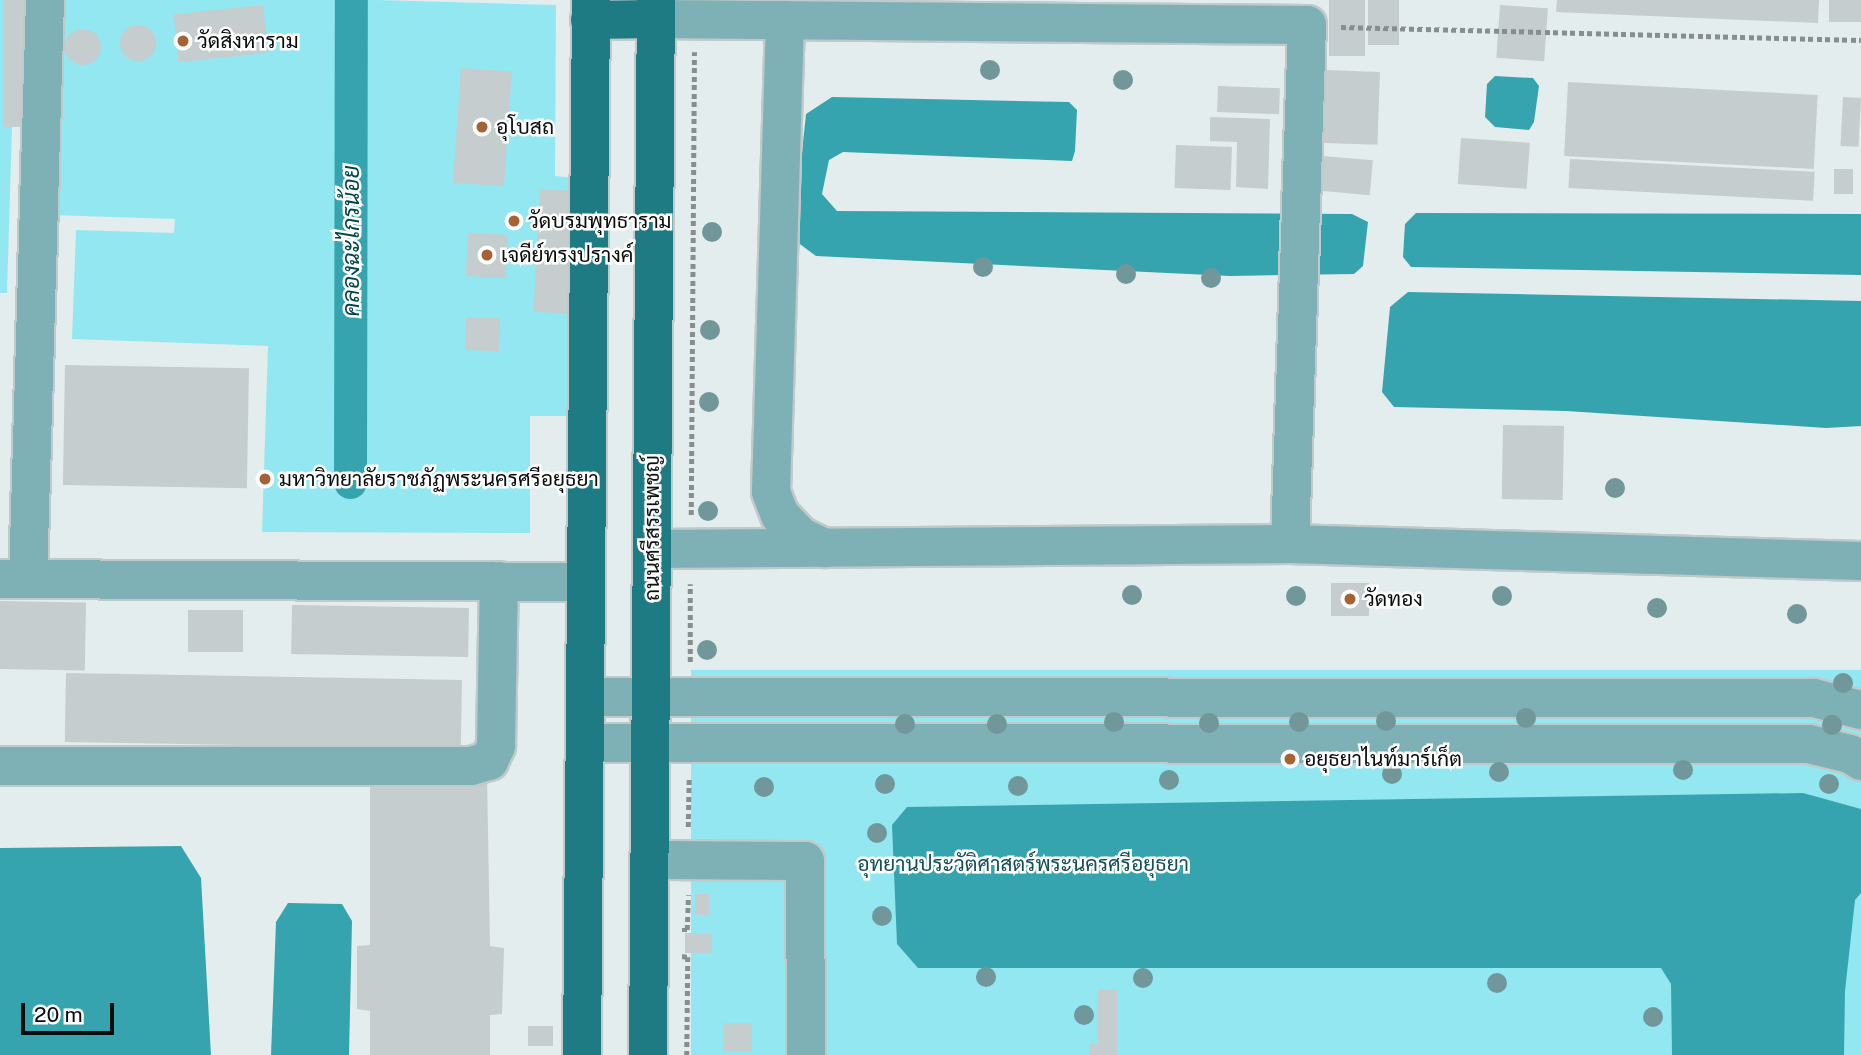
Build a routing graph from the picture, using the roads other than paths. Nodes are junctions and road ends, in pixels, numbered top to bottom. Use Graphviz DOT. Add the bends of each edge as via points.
graph roads {
  1 [pos="46,0"];
  2 [pos="591,10"];
  3 [pos="656,10"];
  4 [pos="785,20"];
  5 [pos="1290,544"];
  6 [pos="825,548"];
  7 [pos="652,549"];
  8 [pos="1861,561"];
  9 [pos="14,579"];
  10 [pos="499,581"];
  11 [pos="586,582"];
  12 [pos="585,697"];
  13 [pos="651,697"];
  14 [pos="1861,710"];
  15 [pos="585,743"];
  16 [pos="650,743"];
  17 [pos="1861,761"];
  18 [pos="0,766"];
  19 [pos="650,860"];
  20 [pos="582,1055"];
  21 [pos="648,1055"];
  22 [pos="806,1055"];
  1 -- 9 [label="street"];
  2 -- 3 [label="main road"];
  2 -- 11 [label="main road"];
  3 -- 4 [label="street"];
  3 -- 7 [label="main road, ถนนศรีสรรเพชญ์"];
  4 -- 5 [label="street" via="1307,25"];
  4 -- 6 [label="street" via="771,492 780,515 800,536"];
  5 -- 6 [label="street"];
  5 -- 8 [label="street"];
  6 -- 7 [label="street"];
  7 -- 13 [label="main road, ถนนศรีสรรเพชญ์"];
  9 -- 10 [label="street"];
  10 -- 11 [label="street"];
  10 -- 18 [label="street" via="496,746 488,761 471,766"];
  11 -- 12 [label="main road"];
  12 -- 13 [label="street"];
  12 -- 15 [label="main road"];
  13 -- 14 [label="street" via="1814,698"];
  13 -- 16 [label="main road, ถนนศรีสรรเพชญ์"];
  15 -- 16 [label="street"];
  15 -- 20 [label="main road"];
  16 -- 17 [label="street" via="1809,744"];
  16 -- 19 [label="main road, ถนนศรีสรรเพชญ์"];
  19 -- 21 [label="main road, ถนนศรีสรรเพชญ์"];
  19 -- 22 [label="street" via="805,861"];
}
